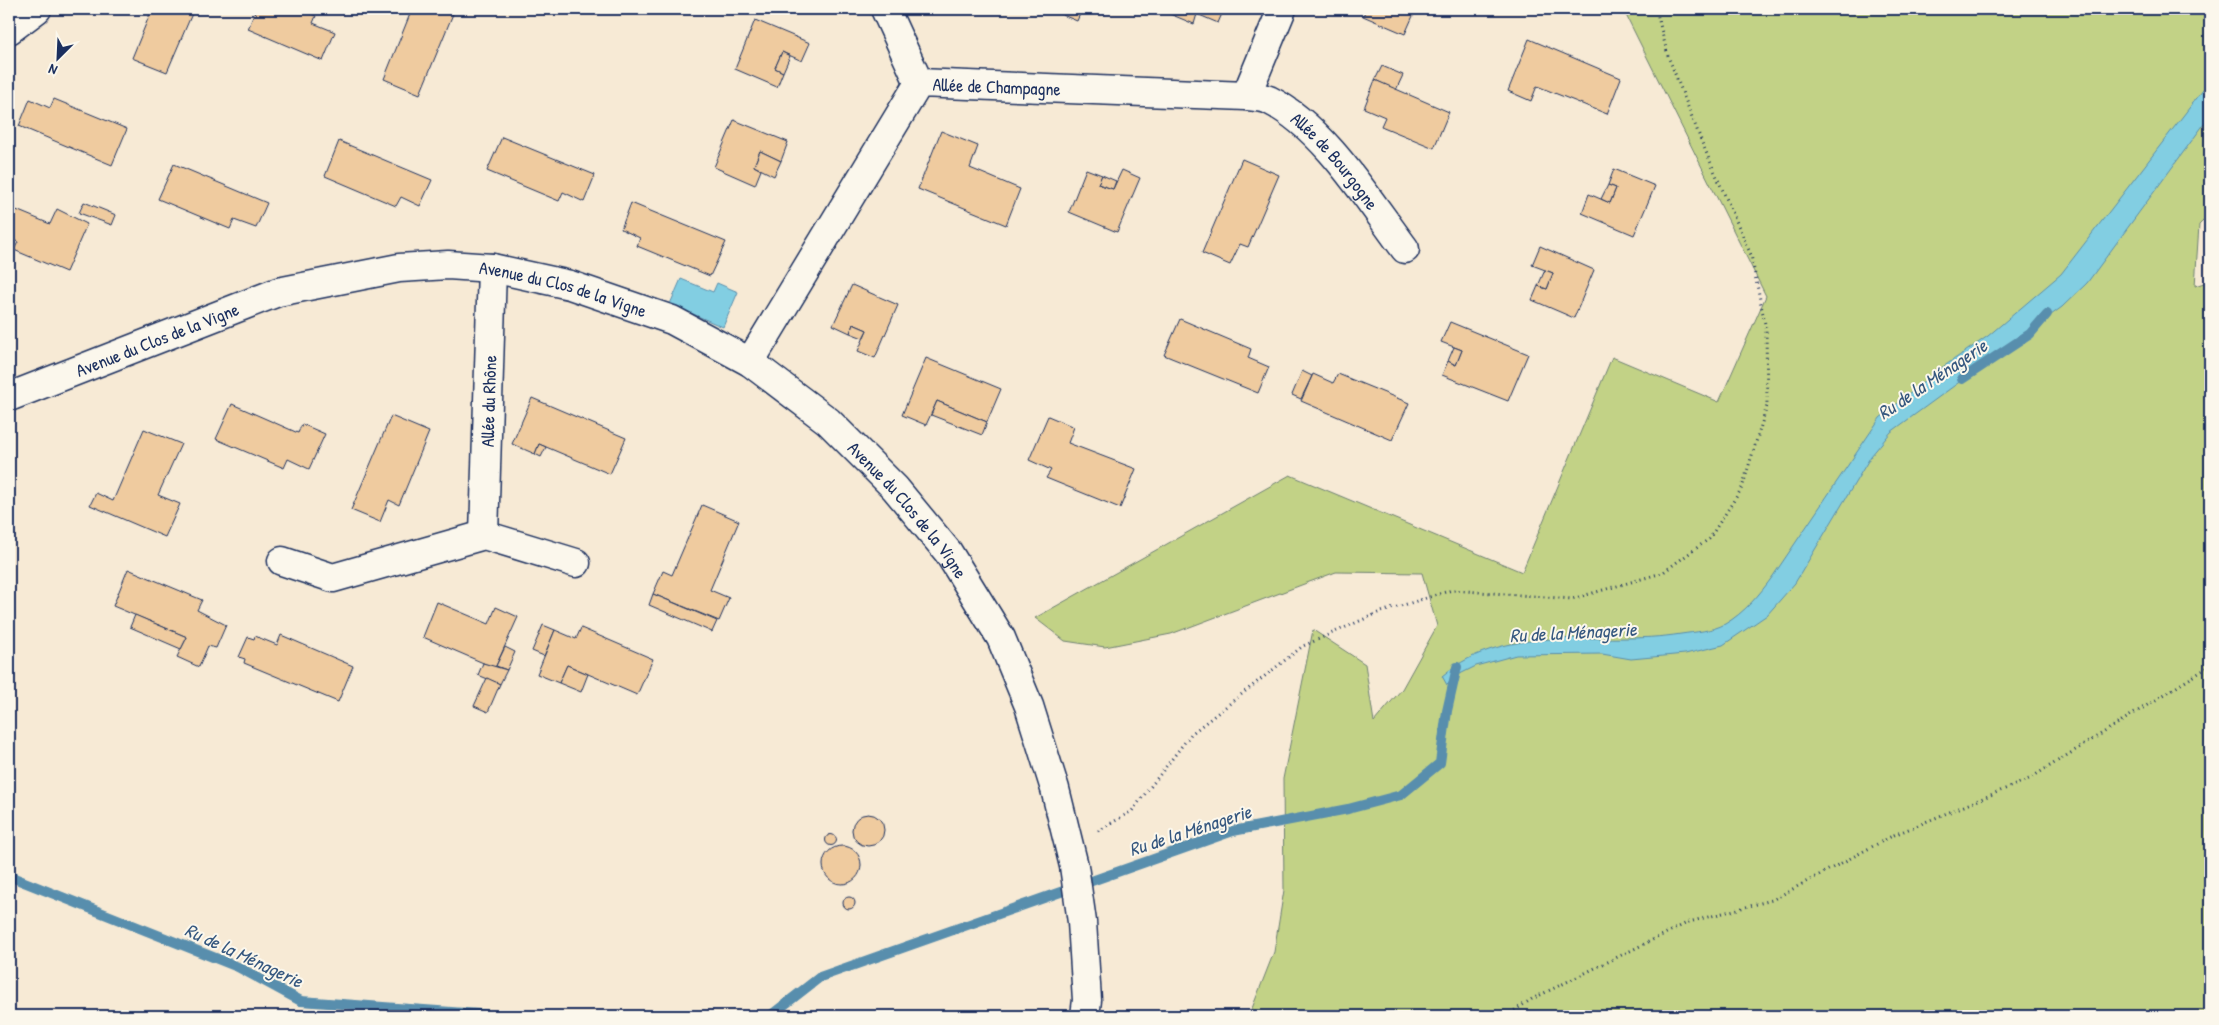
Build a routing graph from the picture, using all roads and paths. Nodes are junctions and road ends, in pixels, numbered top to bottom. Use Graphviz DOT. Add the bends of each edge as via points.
graph roads {
  1 [pos="37,9"];
  2 [pos="885,9"];
  3 [pos="1282,9"];
  4 [pos="1656,9"];
  5 [pos="9,30"];
  6 [pos="919,83"];
  7 [pos="1246,96"];
  8 [pos="1405,250"];
  9 [pos="492,268"];
  10 [pos="750,362"];
  11 [pos="9,397"];
  12 [pos="484,535"];
  13 [pos="282,561"];
  14 [pos="576,563"];
  15 [pos="2210,666"];
  16 [pos="1071,856"];
  17 [pos="1085,1016"];
  18 [pos="1506,1016"];
  1 -- 5 [label="street"];
  2 -- 6 [label="street"];
  3 -- 7 [label="street"];
  4 -- 16 [label="path" via="1668,56 1751,254 1766,329 1768,406 1742,488 1708,539 1662,573 1572,599 1452,590 1378,613 1303,646 1191,734 1132,811"];
  6 -- 7 [label="street, Allée de Champagne"];
  6 -- 10 [label="street, Allée de Champagne"];
  7 -- 8 [label="street, Allée de Bourgogne" via="1267,99 1285,110 1329,148"];
  9 -- 10 [label="street, Avenue du Clos de la Vigne" via="570,286 672,320"];
  9 -- 11 [label="street, Avenue du Clos de la Vigne" via="448,265 399,268 278,292"];
  9 -- 12 [label="street, Allée du Rhône"];
  10 -- 16 [label="street, Avenue du Clos de la Vigne" via="828,421 895,488 948,552 1000,638 1029,706 1055,789"];
  12 -- 13 [label="street" via="333,578"];
  12 -- 14 [label="street"];
  15 -- 18 [label="path" via="2029,779 1894,835 1772,900 1689,922 1532,999"];
  16 -- 17 [label="street, Avenue du Clos de la Vigne" via="1082,922 1087,1000"];
}
